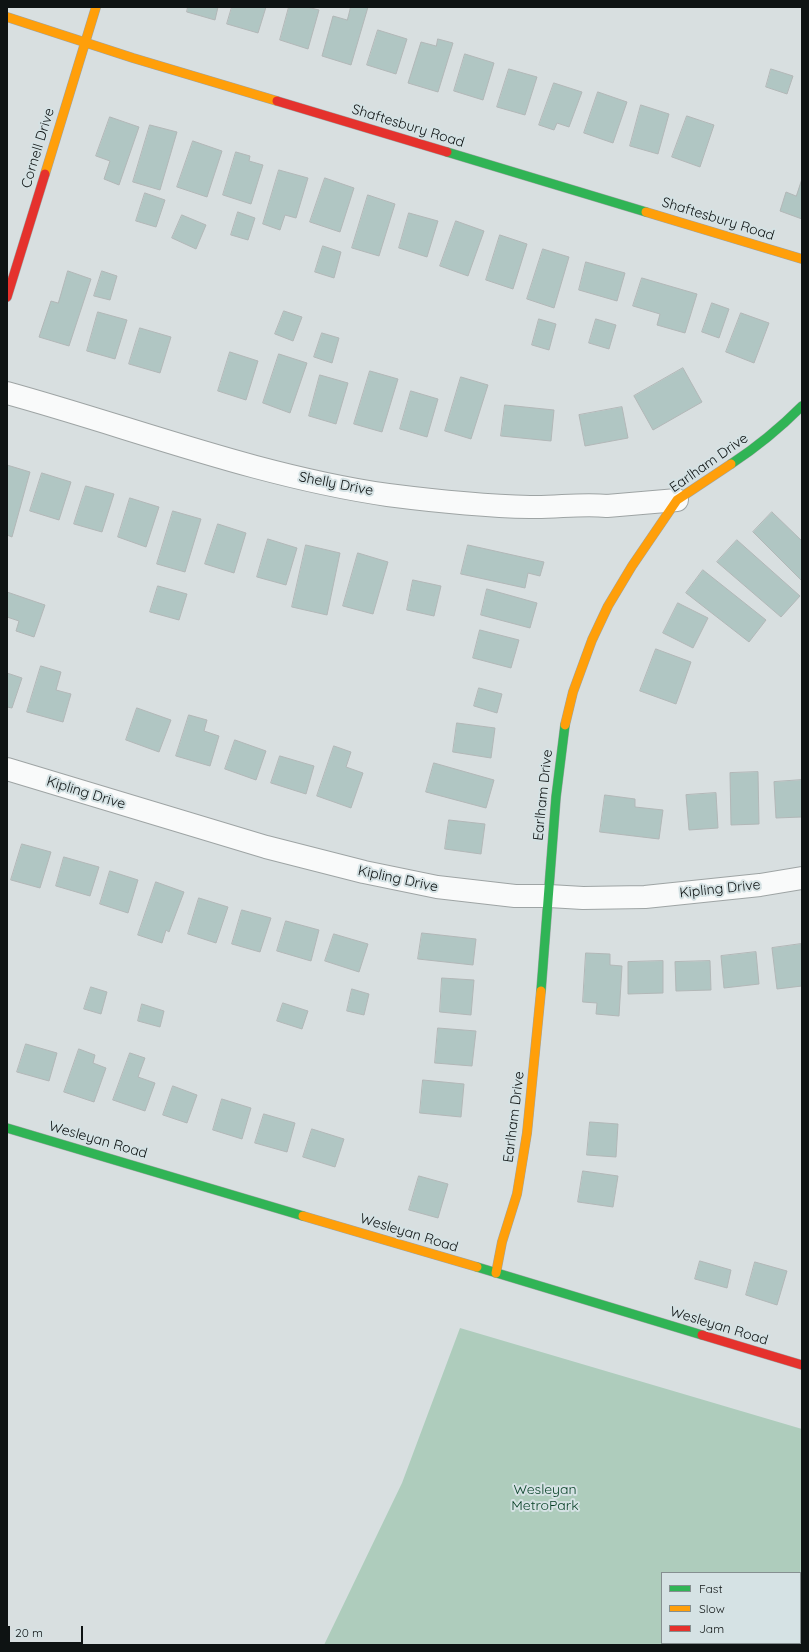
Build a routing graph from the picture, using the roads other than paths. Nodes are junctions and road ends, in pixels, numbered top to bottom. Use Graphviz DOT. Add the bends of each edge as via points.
graph roads {
  1 [pos="96,7"];
  2 [pos="7,17"];
  3 [pos="85,42"];
  4 [pos="802,259"];
  5 [pos="7,297"];
  6 [pos="7,393"];
  7 [pos="802,406"];
  8 [pos="677,500"];
  9 [pos="7,769"];
  10 [pos="802,878"];
  11 [pos="549,896"];
  12 [pos="7,1128"];
  13 [pos="496,1273"];
  14 [pos="802,1365"];
  1 -- 3 [label="street, Cornell Drive"];
  2 -- 3 [label="street, Shaftesbury Road"];
  3 -- 4 [label="street, Shaftesbury Road"];
  3 -- 5 [label="street, Cornell Drive"];
  6 -- 8 [label="street, Shelly Drive" via="253,467 388,494 456,503 531,508 607,506"];
  7 -- 8 [label="street, Earlham Drive" via="782,427 757,447"];
  8 -- 11 [label="street, Earlham Drive" via="608,606 592,640 573,692 564,728"];
  9 -- 11 [label="street, Kipling Drive" via="266,847 364,872 437,887 514,896"];
  10 -- 11 [label="street, Kipling Drive" via="645,897"];
  11 -- 13 [label="street, Earlham Drive" via="527,1133 517,1194 502,1242"];
  12 -- 13 [label="street, Wesleyan Road"];
  13 -- 14 [label="street, Wesleyan Road"];
}
